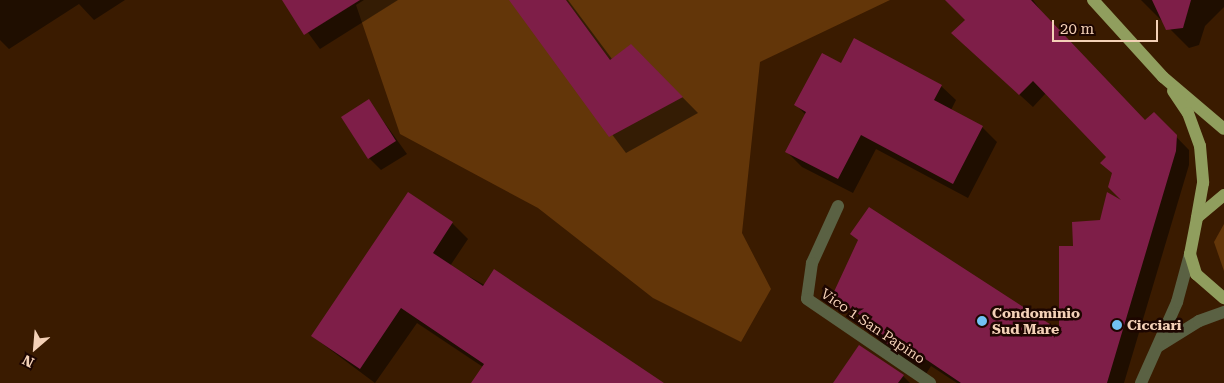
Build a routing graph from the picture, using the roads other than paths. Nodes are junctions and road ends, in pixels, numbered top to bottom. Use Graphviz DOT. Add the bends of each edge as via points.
graph roads {
  1 [pos="1092,0"];
  2 [pos="1163,76"];
  3 [pos="1224,130"];
  4 [pos="1224,195"];
  5 [pos="838,206"];
  6 [pos="1197,218"];
  7 [pos="1190,254"];
  8 [pos="1224,298"];
  9 [pos="1224,312"];
  10 [pos="1159,346"];
  11 [pos="930,383"];
  12 [pos="1141,383"];
  1 -- 2 [label="main road"];
  2 -- 3 [label="main road"];
  2 -- 6 [label="main road" via="1188,113 1200,146 1203,182"];
  4 -- 6 [label="main road"];
  5 -- 11 [label="street, Vico 1 San Papino" via="812,263 807,299"];
  6 -- 7 [label="main road"];
  7 -- 8 [label="main road" via="1196,274"];
  7 -- 10 [label="street"];
  9 -- 10 [label="street" via="1199,321"];
  10 -- 12 [label="street"];
}
